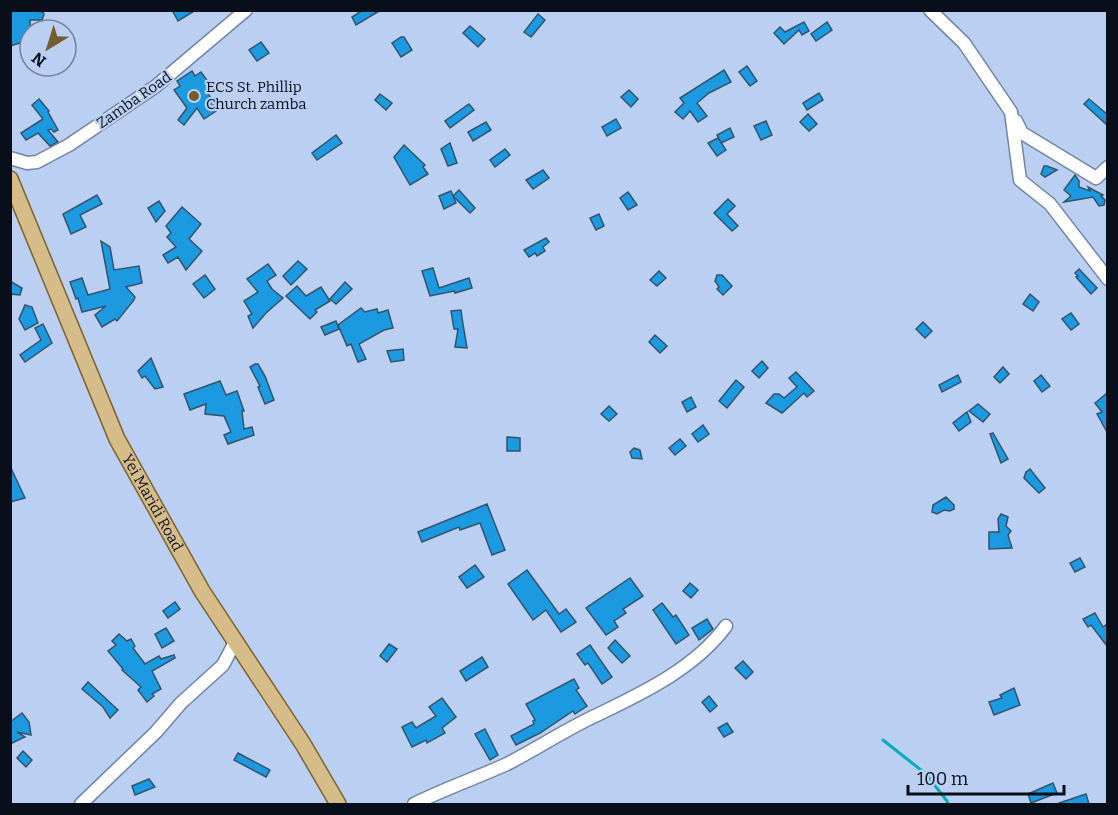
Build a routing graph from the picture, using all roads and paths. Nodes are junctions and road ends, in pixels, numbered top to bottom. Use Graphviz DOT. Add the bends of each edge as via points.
graph roads {
  1 [pos="246,10"];
  2 [pos="930,10"];
  3 [pos="1011,112"];
  4 [pos="10,158"];
  5 [pos="1107,166"];
  6 [pos="10,179"];
  7 [pos="1107,279"];
  8 [pos="726,626"];
  9 [pos="235,642"];
  10 [pos="81,804"];
  11 [pos="338,804"];
  12 [pos="414,804"];
  1 -- 4 [label="street, Zamba Road" via="156,86 69,145 37,162"];
  2 -- 3 [label="street" via="964,43"];
  3 -- 5 [label="street" via="1022,133 1082,171 1096,178"];
  3 -- 7 [label="street" via="1020,180 1050,204"];
  6 -- 9 [label="main road, Yei Maridi Road" via="117,439 192,574"];
  8 -- 12 [label="street" via="714,642 667,678 619,706 507,764"];
  9 -- 10 [label="street" via="223,666"];
  9 -- 11 [label="main road, Yei Maridi Road"];
}
